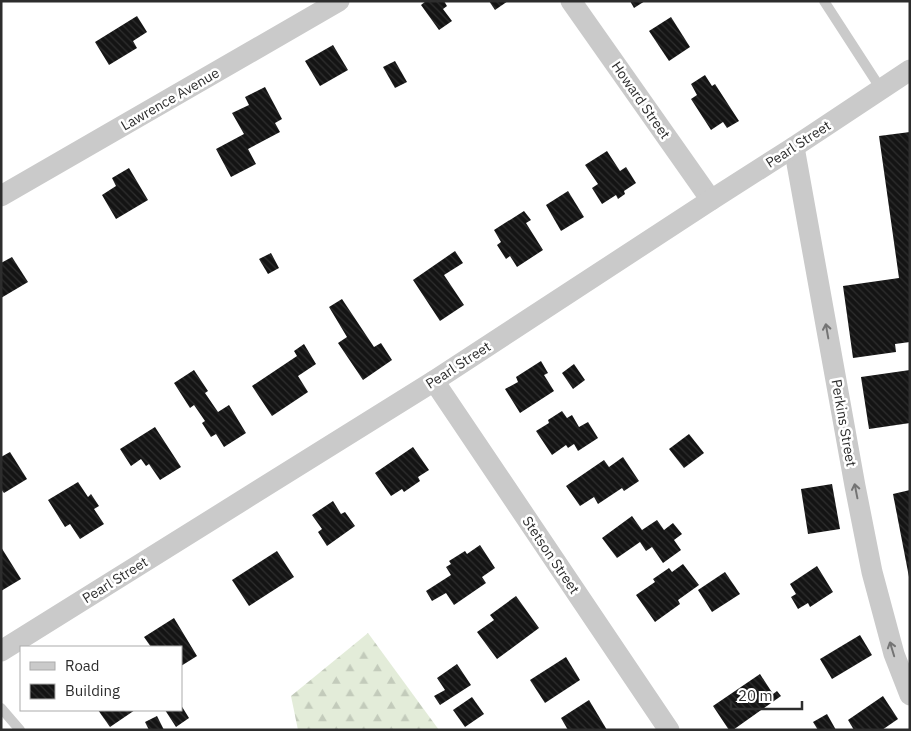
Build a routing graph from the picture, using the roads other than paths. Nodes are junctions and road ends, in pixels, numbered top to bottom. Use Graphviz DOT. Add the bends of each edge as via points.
graph roads {
  1 [pos="339,1"];
  2 [pos="571,1"];
  3 [pos="824,1"];
  4 [pos="910,70"];
  5 [pos="882,89"];
  6 [pos="794,147"];
  7 [pos="1,196"];
  8 [pos="711,200"];
  9 [pos="434,381"];
  10 [pos="1,651"];
  11 [pos="910,694"];
  12 [pos="1,708"];
  13 [pos="20,730"];
  14 [pos="669,730"];
  1 -- 7 [label="street, Lawrence Avenue"];
  2 -- 8 [label="street, Howard Street"];
  3 -- 5 [label="lane"];
  4 -- 5 [label="street, Pearl Street"];
  5 -- 6 [label="street, Pearl Street"];
  6 -- 8 [label="street, Pearl Street"];
  11 -- 6 [label="street, Perkins Street, one-way" via="894,654 872,572"];
  8 -- 9 [label="street, Pearl Street"];
  9 -- 10 [label="street, Pearl Street"];
  9 -- 14 [label="street, Stetson Street"];
  12 -- 13 [label="lane"];
}
